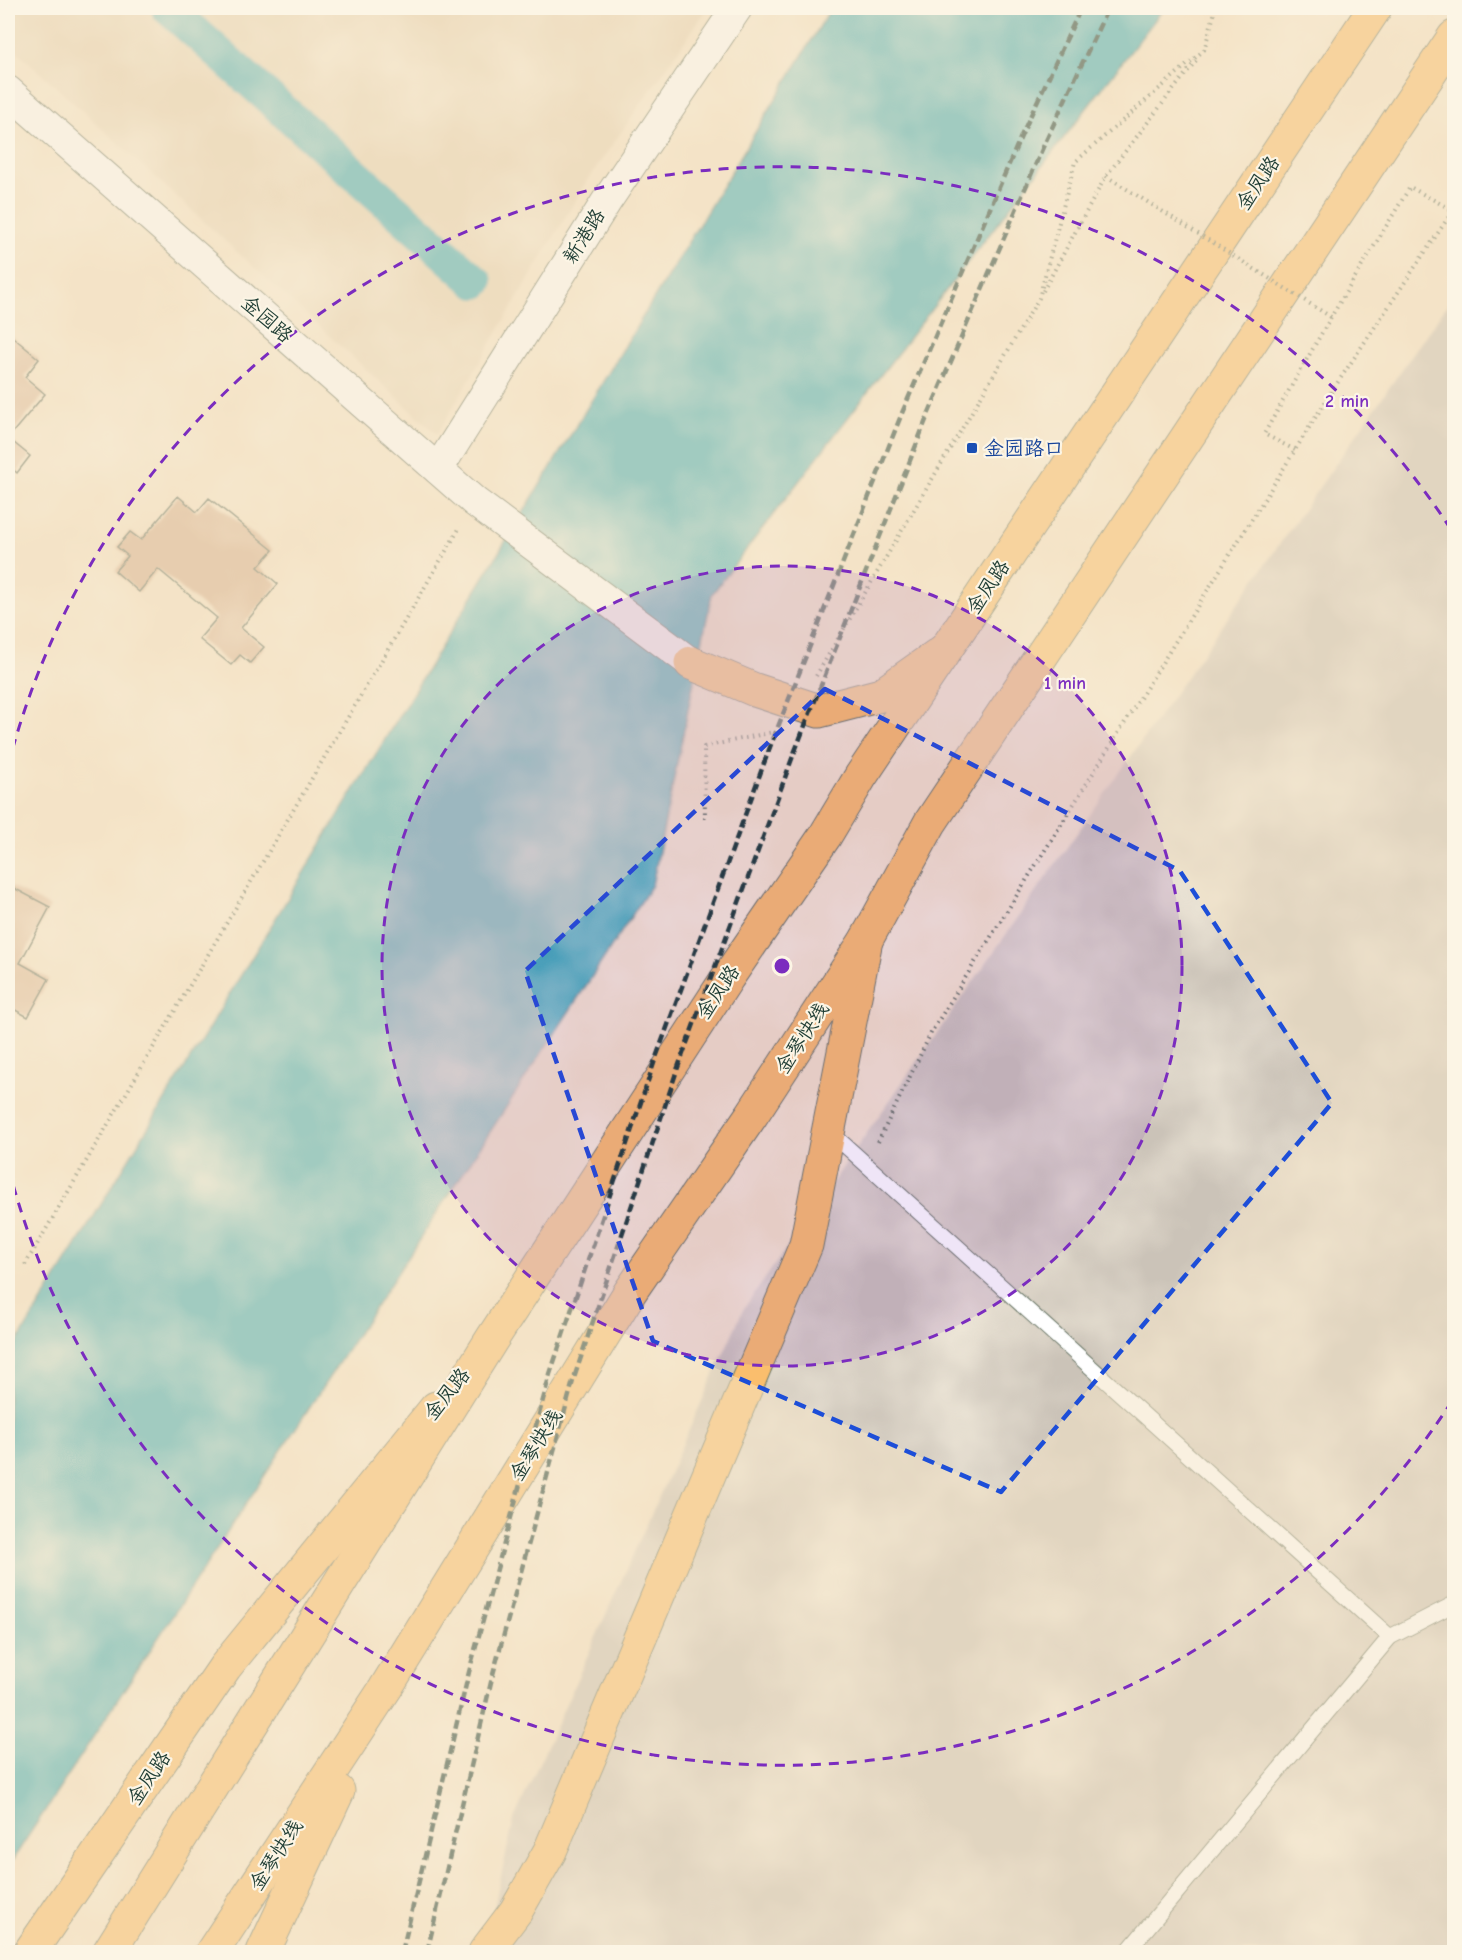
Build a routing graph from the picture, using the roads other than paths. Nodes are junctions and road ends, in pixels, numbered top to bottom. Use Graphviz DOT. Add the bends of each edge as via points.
graph roads {
  1 [pos="737,8"];
  2 [pos="1375,8"];
  3 [pos="1455,37"];
  4 [pos="8,91"];
  5 [pos="438,469"];
  6 [pos="948,648"];
  7 [pos="691,663"];
  8 [pos="866,940"];
  9 [pos="828,1130"];
  10 [pos="492,1339"];
  11 [pos="1455,1604"];
  12 [pos="1390,1637"];
  13 [pos="385,1689"];
  14 [pos="30,1953"];
  15 [pos="109,1953"];
  16 [pos="212,1953"];
  17 [pos="263,1953"];
  18 [pos="485,1953"];
  19 [pos="1127,1953"];
  1 -- 5 [label="street, 新港路" via="608,199"];
  2 -- 6 [label="main road, 金凤路"];
  3 -- 8 [label="main road" via="930,823"];
  4 -- 5 [label="street, 金园路"];
  5 -- 7 [label="street, 金园路" via="475,502"];
  6 -- 7 [label="main road" via="880,695 819,711"];
  6 -- 10 [label="main road, 金凤路"];
  8 -- 9 [label="main road"];
  8 -- 13 [label="main road, 金琴快线" via="630,1292"];
  9 -- 12 [label="lane"];
  9 -- 18 [label="main road" via="806,1245 550,1851 516,1911"];
  10 -- 14 [label="main road, 金凤路" via="225,1667"];
  10 -- 15 [label="main road"];
  11 -- 12 [label="lane"];
  12 -- 19 [label="lane"];
  13 -- 16 [label="main road, 金琴快线"];
  13 -- 17 [label="main road"];
}
